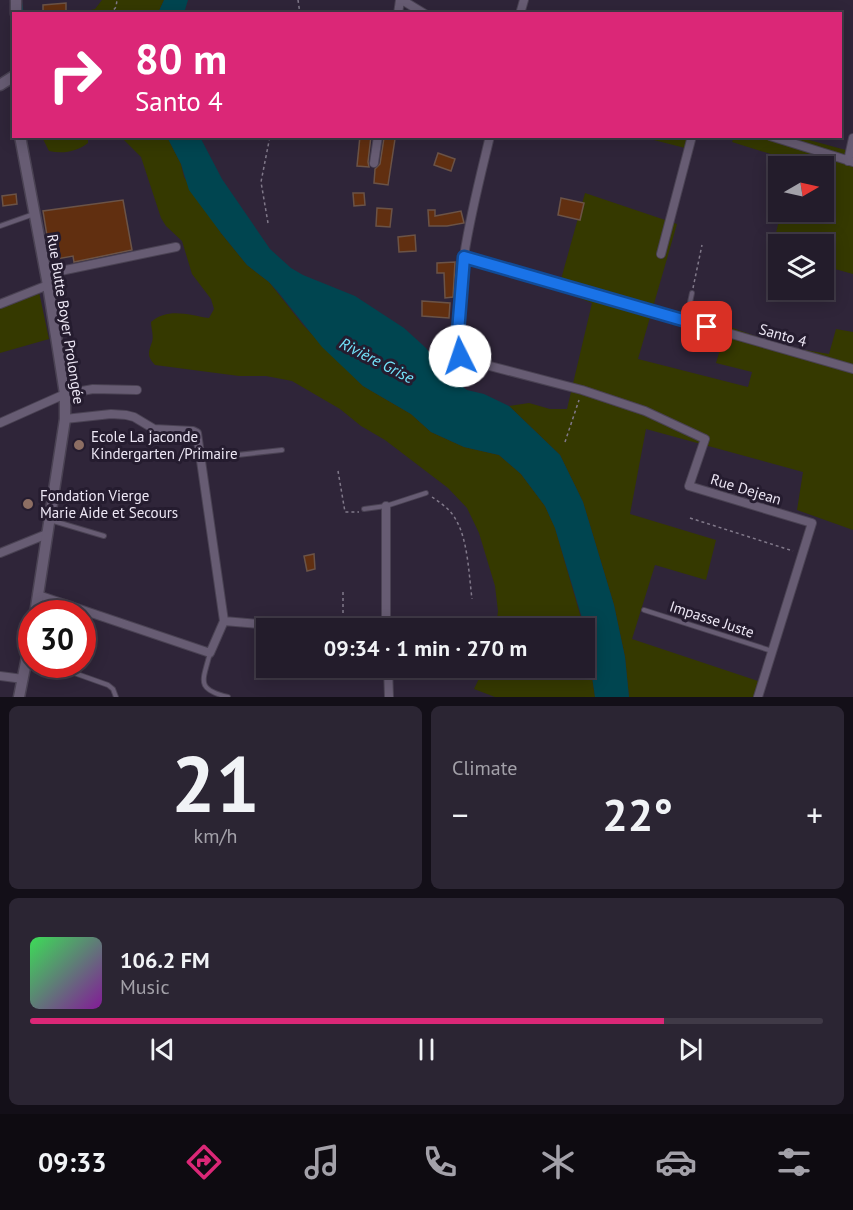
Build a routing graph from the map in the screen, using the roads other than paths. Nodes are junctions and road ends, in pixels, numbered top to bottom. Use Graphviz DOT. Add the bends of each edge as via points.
graph roads {
  1 [pos="401,0"];
  2 [pos="422,12"];
  3 [pos="20,138"];
  4 [pos="378,138"];
  5 [pos="489,138"];
  6 [pos="691,138"];
  7 [pos="776,138"];
  8 [pos="853,138"];
  9 [pos="851,162"];
  10 [pos="374,163"];
  11 [pos="34,213"];
  12 [pos="0,226"];
  13 [pos="176,247"];
  14 [pos="661,254"];
  15 [pos="464,257"];
  16 [pos="47,280"];
  17 [pos="692,292"];
  18 [pos="0,304"];
  19 [pos="686,321"];
  20 [pos="853,369"];
  21 [pos="138,390"];
  22 [pos="65,394"];
  23 [pos="65,419"];
  24 [pos="0,423"];
  25 [pos="282,450"];
  26 [pos="201,460"];
  27 [pos="426,493"];
  28 [pos="386,506"];
  29 [pos="364,509"];
  30 [pos="50,520"];
  31 [pos="47,534"];
  32 [pos="104,536"];
  33 [pos="0,553"];
  34 [pos="38,595"];
  35 [pos="37,600"];
  36 [pos="644,610"];
  37 [pos="386,618"];
  38 [pos="224,621"];
  39 [pos="256,624"];
  40 [pos="772,651"];
  41 [pos="210,653"];
  42 [pos="0,676"];
  43 [pos="88,678"];
  44 [pos="388,678"];
  45 [pos="23,679"];
  46 [pos="18,697"];
  47 [pos="116,697"];
  48 [pos="228,697"];
  49 [pos="389,697"];
  50 [pos="758,697"];
  1 -- 2 [label="street"];
  3 -- 11 [label="street, Rue Butte Boyer Prolongée"];
  4 -- 10 [label="street"];
  5 -- 15 [label="street"];
  6 -- 14 [label="street"];
  7 -- 9 [label="street"];
  8 -- 9 [label="street"];
  11 -- 12 [label="lane"];
  11 -- 16 [label="street, Rue Butte Boyer Prolongée"];
  13 -- 16 [label="street"];
  15 -- 19 [label="street, Santo 4"];
  15 -- 40 [label="street, Rue Dejean" via="458,332 463,359 582,390 645,411 705,439 689,486 812,523"];
  16 -- 18 [label="street"];
  16 -- 22 [label="street, Rue Butte Boyer Prolongée"];
  17 -- 19 [label="lane"];
  19 -- 20 [label="street, Santo 4"];
  21 -- 22 [label="street" via="104,388"];
  22 -- 23 [label="street, Rue Butte Boyer Prolongée"];
  22 -- 24 [label="street"];
  23 -- 26 [label="street" via="126,415 154,429 193,431 198,436"];
  23 -- 30 [label="street, Rue Butte Boyer Prolongée"];
  25 -- 26 [label="lane"];
  26 -- 38 [label="street"];
  27 -- 28 [label="lane"];
  28 -- 29 [label="lane"];
  28 -- 37 [label="street"];
  30 -- 31 [label="street, Rue Butte Boyer Prolongée"];
  30 -- 32 [label="lane"];
  31 -- 33 [label="street"];
  31 -- 34 [label="street, Rue Butte Boyer Prolongée"];
  34 -- 35 [label="street, Rue Butte Boyer Prolongée"];
  34 -- 41 [label="street"];
  36 -- 40 [label="lane, Impasse Juste"];
  38 -- 39 [label="street"];
  38 -- 41 [label="street"];
  40 -- 50 [label="street, Rue Dejean"];
  41 -- 48 [label="lane" via="204,687"];
  42 -- 45 [label="street"];
  43 -- 47 [label="lane" via="108,685"];
  44 -- 49 [label="street"];
  45 -- 46 [label="street"];
}
